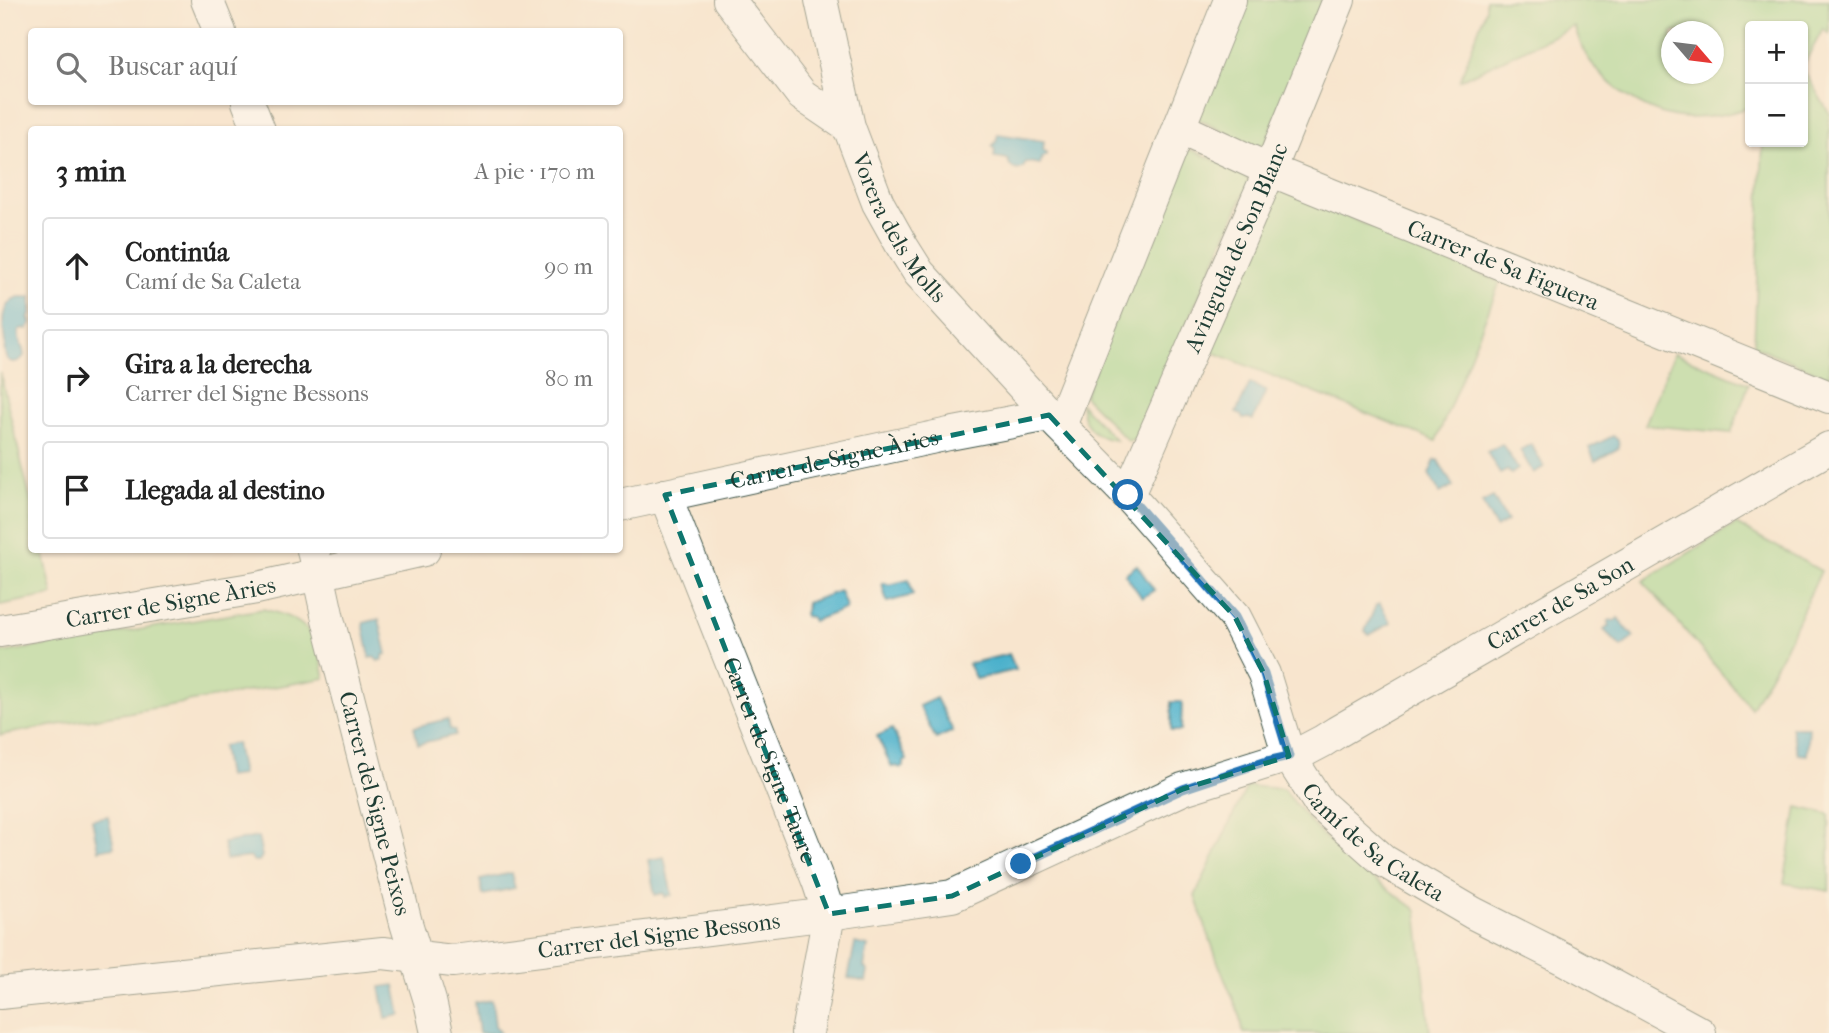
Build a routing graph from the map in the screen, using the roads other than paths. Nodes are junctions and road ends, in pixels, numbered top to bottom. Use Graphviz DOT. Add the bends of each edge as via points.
graph roads {
  1 [pos="207,0"];
  2 [pos="729,0"];
  3 [pos="821,0"];
  4 [pos="1230,0"];
  5 [pos="1339,0"];
  6 [pos="218,28"];
  7 [pos="249,105"];
  8 [pos="257,126"];
  9 [pos="849,127"];
  10 [pos="1179,128"];
  11 [pos="1270,170"];
  12 [pos="1829,397"];
  13 [pos="1054,421"];
  14 [pos="1829,448"];
  15 [pos="665,495"];
  16 [pos="1128,495"];
  17 [pos="623,504"];
  18 [pos="397,553"];
  19 [pos="315,562"];
  20 [pos="0,631"];
  21 [pos="1289,756"];
  22 [pos="829,914"];
  23 [pos="417,957"];
  24 [pos="0,993"];
  25 [pos="437,1033"];
  26 [pos="807,1033"];
  27 [pos="1700,1033"];
  1 -- 6 [label="street"];
  2 -- 9 [label="street" via="802,95"];
  3 -- 9 [label="street, Vorera dels Molls"];
  4 -- 10 [label="street"];
  5 -- 11 [label="street, Avinguda de Son Blanc"];
  7 -- 8 [label="street"];
  9 -- 13 [label="street, Vorera dels Molls" via="878,203 919,273"];
  10 -- 11 [label="street, Carrer de Sa Figuera"];
  10 -- 13 [label="street"];
  11 -- 12 [label="street, Carrer de Sa Figuera"];
  11 -- 16 [label="street, Avinguda de Son Blanc"];
  13 -- 15 [label="street, Carrer de Signe Àries" via="949,434"];
  13 -- 16 [label="street, Camí de Sa Caleta"];
  14 -- 21 [label="street, Carrer de Sa Son" via="1323,741"];
  15 -- 17 [label="street, Carrer de Signe Àries"];
  15 -- 22 [label="street, Carrer de Signe Taure"];
  16 -- 21 [label="street, Camí de Sa Caleta" via="1235,617 1264,674"];
  18 -- 19 [label="street, Carrer de Signe Àries"];
  19 -- 20 [label="street, Carrer de Signe Àries" via="257,587"];
  19 -- 23 [label="street, Carrer del Signe Peixos"];
  21 -- 22 [label="street, Carrer del Signe Bessons" via="1183,789 951,896"];
  21 -- 27 [label="street, Camí de Sa Caleta" via="1320,804 1384,861 1472,914"];
  22 -- 23 [label="street, Carrer del Signe Bessons" via="453,961"];
  22 -- 26 [label="street"];
  23 -- 24 [label="street, Carrer del Signe Bessons" via="383,953"];
  23 -- 25 [label="street, Carrer del Signe Peixos"];
}
